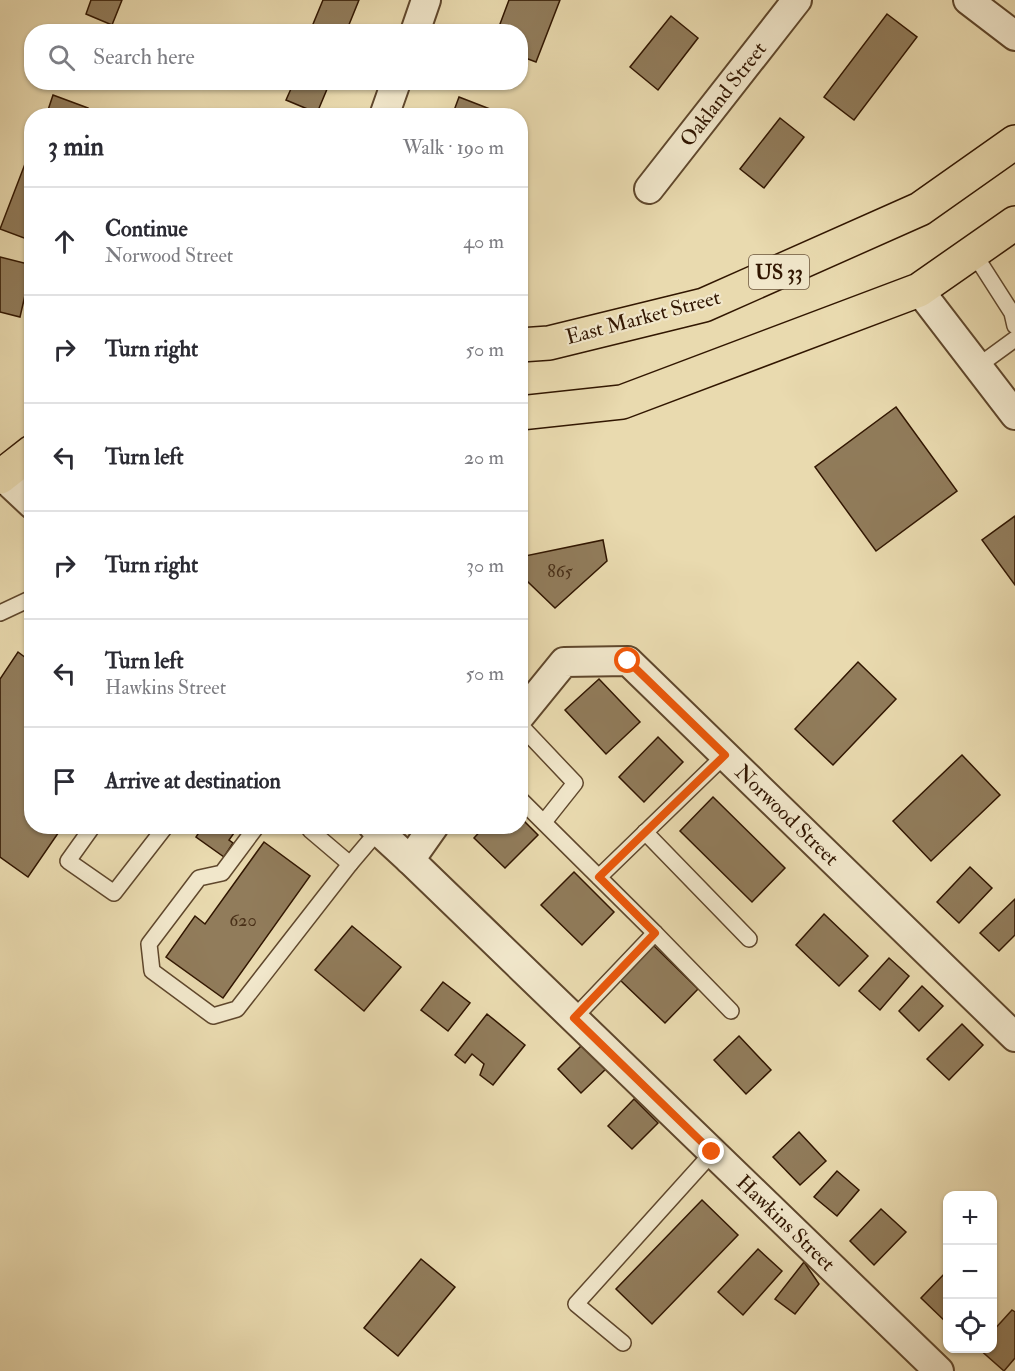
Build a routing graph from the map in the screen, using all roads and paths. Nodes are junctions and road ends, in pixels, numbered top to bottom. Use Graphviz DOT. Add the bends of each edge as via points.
graph roads {
  1 [pos="426,0"];
  2 [pos="797,0"];
  3 [pos="968,0"];
  4 [pos="418,24"];
  5 [pos="1015,36"];
  6 [pos="393,90"];
  7 [pos="387,108"];
  8 [pos="1015,142"];
  9 [pos="649,189"];
  10 [pos="1015,223"];
  11 [pos="973,252"];
  12 [pos="918,290"];
  13 [pos="1015,326"];
  14 [pos="1015,339"];
  15 [pos="528,344"];
  16 [pos="978,366"];
  17 [pos="528,412"];
  18 [pos="1015,415"];
  19 [pos="24,462"];
  20 [pos="11,478"];
  21 [pos="24,494"];
  22 [pos="24,602"];
  23 [pos="0,613"];
  24 [pos="528,706"];
  25 [pos="528,733"];
  26 [pos="725,755"];
  27 [pos="528,807"];
  28 [pos="544,822"];
  29 [pos="645,832"];
  30 [pos="87,834"];
  31 [pos="160,834"];
  32 [pos="251,834"];
  33 [pos="315,834"];
  34 [pos="371,834"];
  35 [pos="381,834"];
  36 [pos="428,834"];
  37 [pos="410,860"];
  38 [pos="350,864"];
  39 [pos="599,877"];
  40 [pos="655,933"];
  41 [pos="749,939"];
  42 [pos="731,1011"];
  43 [pos="574,1018"];
  44 [pos="1015,1037"];
  45 [pos="712,1152"];
  46 [pos="623,1343"];
  47 [pos="939,1371"];
  1 -- 4 [label="street"];
  2 -- 9 [label="street, Oakland Street"];
  3 -- 5 [label="street"];
  6 -- 7 [label="street"];
  8 -- 15 [label="main road, East Market Street / US 33" via="920,209 704,305 549,343"];
  10 -- 11 [label="main road"];
  11 -- 12 [label="main road"];
  11 -- 13 [label="lane" via="1012,313"];
  12 -- 16 [label="street"];
  12 -- 17 [label="main road" via="622,402"];
  14 -- 16 [label="lane"];
  16 -- 18 [label="street"];
  19 -- 20 [label="main road"];
  20 -- 21 [label="street"];
  22 -- 23 [label="lane"];
  24 -- 26 [label="street, Norwood Street" via="564,662 628,661"];
  25 -- 28 [label="lane" via="576,783"];
  26 -- 29 [label="lane"];
  26 -- 44 [label="street, Norwood Street"];
  27 -- 28 [label="lane"];
  28 -- 39 [label="lane"];
  29 -- 39 [label="lane"];
  29 -- 41 [label="lane"];
  30 -- 31 [label="lane" via="68,861 114,893"];
  32 -- 38 [label="lane" via="222,873 199,878 149,945 152,971 213,1016 237,1010"];
  33 -- 38 [label="lane"];
  34 -- 38 [label="lane"];
  35 -- 37 [label="street, Hawkins Street"];
  36 -- 37 [label="street"];
  37 -- 43 [label="street, Hawkins Street"];
  39 -- 40 [label="lane"];
  40 -- 42 [label="lane"];
  40 -- 43 [label="lane"];
  43 -- 45 [label="street, Hawkins Street"];
  45 -- 46 [label="lane" via="576,1304"];
  45 -- 47 [label="street, Hawkins Street"];
}
